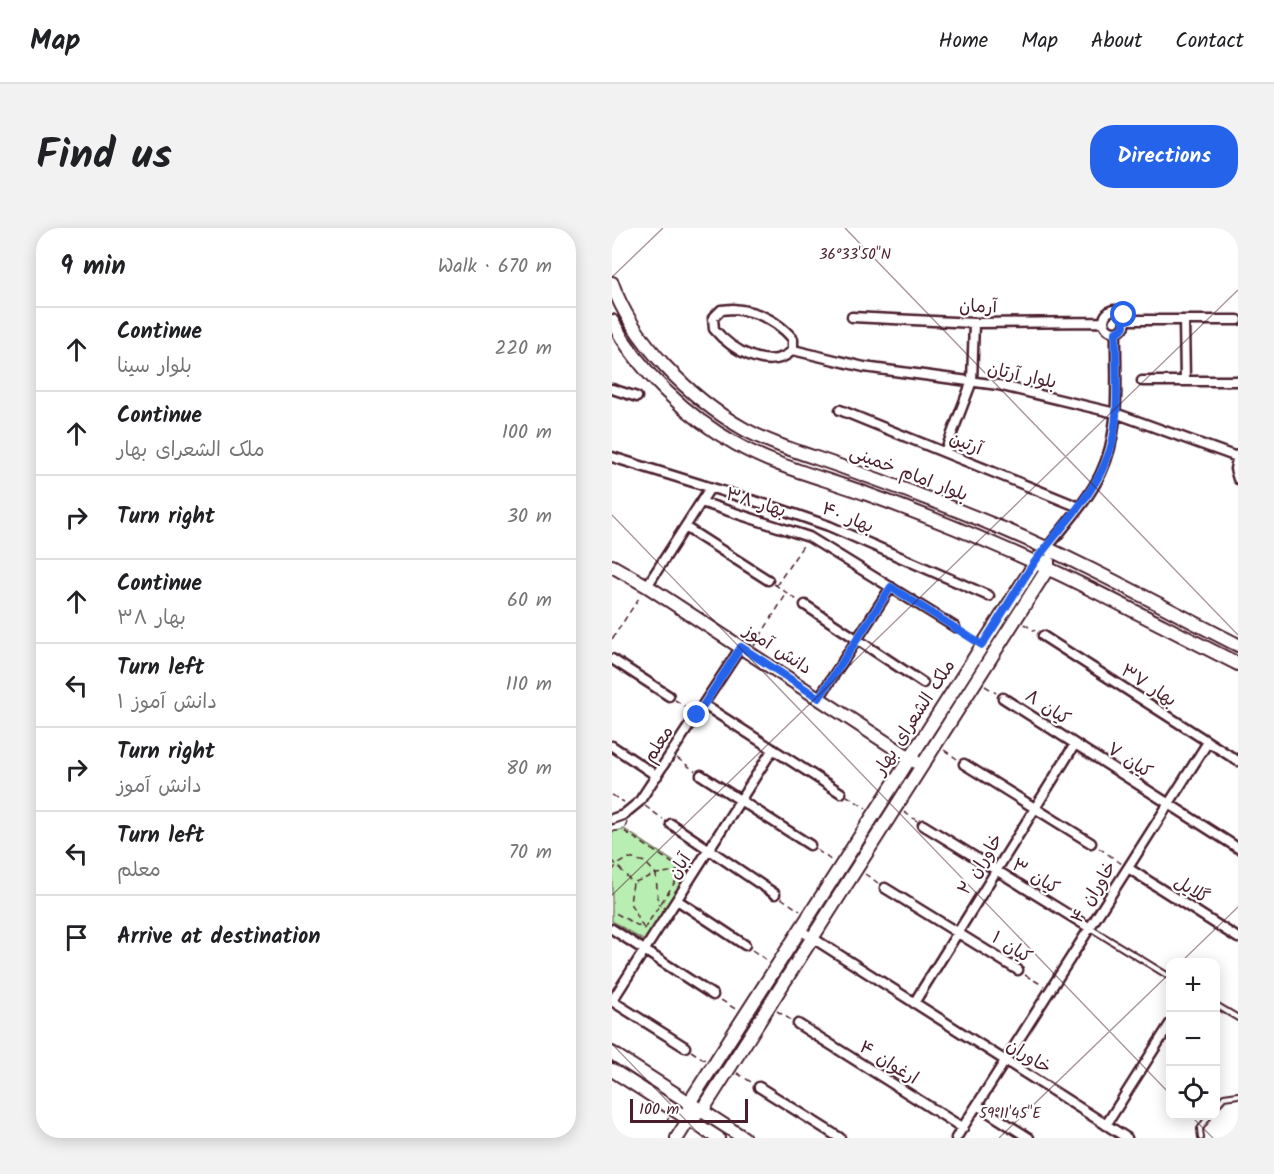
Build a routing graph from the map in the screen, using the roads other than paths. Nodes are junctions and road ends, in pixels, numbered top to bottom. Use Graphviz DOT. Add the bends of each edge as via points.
graph roads {
  1 [pos="612,283"];
  2 [pos="852,317"];
  3 [pos="1125,320"];
  4 [pos="1184,320"];
  5 [pos="1238,320"];
  6 [pos="612,321"];
  7 [pos="1104,322"];
  8 [pos="974,323"];
  9 [pos="1116,332"];
  10 [pos="793,350"];
  11 [pos="972,381"];
  12 [pos="1142,381"];
  13 [pos="1185,381"];
  14 [pos="1238,381"];
  15 [pos="612,389"];
  16 [pos="637,397"];
  17 [pos="840,410"];
  18 [pos="1115,413"];
  19 [pos="945,452"];
  20 [pos="1237,456"];
  21 [pos="612,457"];
  22 [pos="1238,479"];
  23 [pos="710,488"];
  24 [pos="702,502"];
  25 [pos="762,503"];
  26 [pos="1079,507"];
  27 [pos="756,519"];
  28 [pos="814,521"];
  29 [pos="685,528"];
  30 [pos="809,537"];
  31 [pos="1047,548"];
  32 [pos="1035,561"];
  33 [pos="612,566"];
  34 [pos="1048,568"];
  35 [pos="768,580"];
  36 [pos="647,586"];
  37 [pos="891,587"];
  38 [pos="989,596"];
  39 [pos="805,605"];
  40 [pos="955,627"];
  41 [pos="1043,636"];
  42 [pos="857,639"];
  43 [pos="1238,645"];
  44 [pos="746,650"];
  45 [pos="612,659"];
  46 [pos="1238,664"];
  47 [pos="923,682"];
  48 [pos="669,696"];
  49 [pos="819,698"];
  50 [pos="1003,698"];
  51 [pos="704,705"];
  52 [pos="1208,742"];
  53 [pos="1075,744"];
  54 [pos="612,746"];
  55 [pos="773,749"];
  56 [pos="910,758"];
  57 [pos="1238,761"];
  58 [pos="964,764"];
  59 [pos="922,765"];
  60 [pos="701,775"];
  61 [pos="657,776"];
  62 [pos="841,793"];
  63 [pos="741,800"];
  64 [pos="1168,804"];
  65 [pos="1035,808"];
  66 [pos="612,819"];
  67 [pos="671,824"];
  68 [pos="922,825"];
  69 [pos="1091,843"];
  70 [pos="810,845"];
  71 [pos="1238,848"];
  72 [pos="709,850"];
  73 [pos="1128,868"];
  74 [pos="996,871"];
  75 [pos="885,888"];
  76 [pos="775,894"];
  77 [pos="677,900"];
  78 [pos="1090,928"];
  79 [pos="612,929"];
  80 [pos="800,930"];
  81 [pos="957,933"];
  82 [pos="812,938"];
  83 [pos="1238,938"];
  84 [pos="745,945"];
  85 [pos="645,951"];
  86 [pos="1018,970"];
  87 [pos="1166,975"];
  88 [pos="713,995"];
  89 [pos="612,1001"];
  90 [pos="914,1003"];
  91 [pos="1220,1008"];
  92 [pos="1238,1018"];
  93 [pos="798,1024"];
  94 [pos="1166,1030"];
  95 [pos="685,1047"];
  96 [pos="612,1053"];
  97 [pos="1005,1061"];
  98 [pos="612,1070"];
  99 [pos="759,1087"];
  100 [pos="1238,1095"];
  101 [pos="1220,1101"];
  102 [pos="689,1103"];
  103 [pos="977,1105"];
  104 [pos="702,1111"];
  105 [pos="688,1119"];
  106 [pos="1206,1120"];
  107 [pos="1106,1125"];
  108 [pos="963,1128"];
  109 [pos="676,1138"];
  110 [pos="718,1138"];
  111 [pos="744,1138"];
  112 [pos="840,1138"];
  113 [pos="956,1138"];
  114 [pos="1029,1138"];
  115 [pos="1127,1138"];
  116 [pos="1201,1138"];
  1 -- 31 [label="street, بلوار امام خمینی" via="649,347 711,407 745,429"];
  2 -- 8 [label="street, آرمان"];
  3 -- 4 [label="street"];
  3 -- 7 [label="street" via="1122,313 1114,311 1106,314"];
  3 -- 9 [label="street" via="1123,328"];
  4 -- 5 [label="street"];
  4 -- 13 [label="street"];
  6 -- 32 [label="street, بلوار امام خمینی" via="666,391 700,421 737,445"];
  7 -- 8 [label="street, آرمان"];
  7 -- 9 [label="street" via="1108,330"];
  8 -- 11 [label="street"];
  9 -- 18 [label="street"];
  10 -- 10 [label="street" via="793,339 785,330 761,315 733,309 722,310 713,318 714,329 721,338 745,353 773,359 785,358"];
  10 -- 11 [label="street, بلوار آرتان" via="864,367"];
  11 -- 18 [label="street, بلوار آرتان"];
  11 -- 19 [label="street"];
  12 -- 13 [label="street"];
  13 -- 14 [label="street"];
  15 -- 16 [label="street"];
  17 -- 19 [label="street, آرتین"];
  18 -- 20 [label="street, بلوار آرتان"];
  18 -- 26 [label="street" via="1115,427 1101,475"];
  19 -- 26 [label="street, آرتین"];
  20 -- 22 [label="street"];
  21 -- 23 [label="street, بهار ۴۰"];
  23 -- 24 [label="street"];
  23 -- 25 [label="street, بهار ۴۰"];
  24 -- 27 [label="street, بهار ۳۸"];
  24 -- 29 [label="street"];
  25 -- 27 [label="street" via="764,513"];
  25 -- 28 [label="street, بهار ۴۰"];
  26 -- 31 [label="street"];
  27 -- 30 [label="street, بهار ۳۸"];
  28 -- 30 [label="street"];
  28 -- 38 [label="street, بهار ۴۰"];
  29 -- 35 [label="street"];
  29 -- 36 [label="street"];
  30 -- 37 [label="street, بهار ۳۸"];
  31 -- 32 [label="street, ملک الشعرای بهار"];
  31 -- 34 [label="street"];
  31 -- 43 [label="street, بلوار امام خمینی"];
  32 -- 34 [label="street, بلوار امام خمینی"];
  32 -- 56 [label="street, ملک الشعرای بهار"];
  33 -- 36 [label="street, دانش آموز"];
  34 -- 46 [label="street, بلوار امام خمینی"];
  34 -- 59 [label="street, ملک الشعرای بهار"];
  36 -- 44 [label="street, دانش آموز"];
  37 -- 40 [label="street, بهار ۳۸"];
  37 -- 42 [label="street"];
  39 -- 42 [label="street"];
  41 -- 52 [label="street, بهار ۳۷"];
  42 -- 47 [label="street"];
  42 -- 49 [label="street"];
  44 -- 49 [label="street, دانش آموز"];
  44 -- 51 [label="street, معلم"];
  45 -- 48 [label="street"];
  49 -- 56 [label="street, دانش آموز"];
  50 -- 53 [label="street, کیان ۸"];
  51 -- 55 [label="street"];
  51 -- 61 [label="street, معلم"];
  52 -- 57 [label="street, بهار ۳۷"];
  52 -- 64 [label="street, خاوران ۴"];
  53 -- 64 [label="street, کیان ۷"];
  53 -- 65 [label="street, خاوران ۲"];
  54 -- 61 [label="street"];
  55 -- 62 [label="street"];
  55 -- 63 [label="street, آبان"];
  56 -- 59 [label="street, دانش آموز"];
  56 -- 80 [label="street, ملک الشعرای بهار"];
  58 -- 65 [label="street"];
  59 -- 82 [label="street, ملک الشعرای بهار"];
  60 -- 63 [label="street"];
  61 -- 66 [label="street, معلم" via="634,807"];
  63 -- 70 [label="street"];
  63 -- 72 [label="street, آبان"];
  64 -- 71 [label="street, کیان ۷"];
  64 -- 73 [label="street, خاوران ۴"];
  65 -- 69 [label="street"];
  65 -- 74 [label="street, خاوران ۲"];
  67 -- 72 [label="street"];
  68 -- 74 [label="street, کیان ۳"];
  72 -- 76 [label="street"];
  72 -- 77 [label="street, آبان"];
  73 -- 78 [label="street, خاوران ۴"];
  73 -- 83 [label="street, گلایل"];
  74 -- 78 [label="street, کیان ۳"];
  74 -- 81 [label="street, خاوران ۲"];
  75 -- 81 [label="street, کیان ۱"];
  77 -- 84 [label="street"];
  77 -- 85 [label="street, آبان"];
  78 -- 87 [label="lane"];
  78 -- 97 [label="street, خاوران ۴"];
  79 -- 85 [label="street"];
  80 -- 82 [label="street, خاوران"];
  80 -- 102 [label="street, ملک الشعرای بهار"];
  81 -- 86 [label="street, کیان ۱"];
  81 -- 90 [label="street, خاوران ۲"];
  82 -- 90 [label="street, خاوران"];
  82 -- 104 [label="street, ملک الشعرای بهار"];
  85 -- 88 [label="street"];
  85 -- 89 [label="street, آبان"];
  89 -- 95 [label="street"];
  90 -- 97 [label="street, خاوران"];
  91 -- 92 [label="lane"];
  93 -- 108 [label="street, ارغوان ۴"];
  94 -- 107 [label="street"];
  96 -- 102 [label="street"];
  97 -- 103 [label="street, خاوران ۴"];
  97 -- 107 [label="street, خاوران"];
  98 -- 105 [label="street"];
  99 -- 112 [label="street"];
  100 -- 101 [label="lane"];
  102 -- 104 [label="street"];
  102 -- 105 [label="street, ملک الشعرای بهار"];
  103 -- 108 [label="street, خاوران ۴"];
  103 -- 114 [label="street"];
  104 -- 105 [label="street, ملک الشعرای بهار"];
  104 -- 111 [label="street"];
  105 -- 109 [label="street"];
  105 -- 110 [label="street"];
  106 -- 116 [label="lane" via="1200,1129"];
  107 -- 115 [label="street, خاوران"];
  108 -- 113 [label="street, خاوران ۴"];
}
